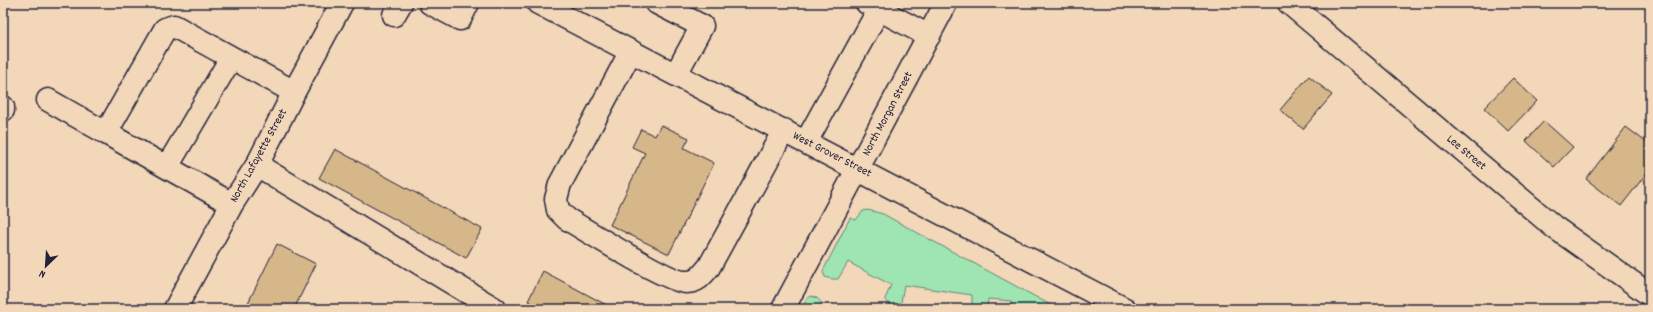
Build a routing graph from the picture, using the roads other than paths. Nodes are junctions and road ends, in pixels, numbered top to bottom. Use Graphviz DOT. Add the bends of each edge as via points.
graph roads {
  1 [pos="342,3"];
  2 [pos="430,3"];
  3 [pos="468,3"];
  4 [pos="657,3"];
  5 [pos="946,3"];
  6 [pos="1290,3"];
  7 [pos="544,4"];
  8 [pos="873,6"];
  9 [pos="929,36"];
  10 [pos="631,51"];
  11 [pos="231,58"];
  12 [pos="676,74"];
  13 [pos="294,92"];
  14 [pos="48,100"];
  15 [pos="3,107"];
  16 [pos="3,110"];
  17 [pos="784,130"];
  18 [pos="106,133"];
  19 [pos="806,142"];
  20 [pos="257,164"];
  21 [pos="167,167"];
  22 [pos="858,169"];
  23 [pos="232,204"];
  24 [pos="1650,295"];
  25 [pos="175,309"];
  26 [pos="495,309"];
  27 [pos="783,309"];
  28 [pos="1125,309"];
  1 -- 13 [label="street, North Lafayette Street"];
  2 -- 3 [label="street" via="460,19"];
  4 -- 12 [label="street" via="702,26"];
  5 -- 9 [label="street, North Morgan Street"];
  6 -- 24 [label="street, Lee Street" via="1554,227"];
  7 -- 10 [label="street, West Grover Street"];
  8 -- 9 [label="street"];
  8 -- 19 [label="street"];
  9 -- 22 [label="street, North Morgan Street"];
  10 -- 12 [label="street, West Grover Street"];
  10 -- 17 [label="street" via="560,184 556,199 558,210 567,219 667,277 686,283 698,280 709,267"];
  11 -- 13 [label="street"];
  11 -- 18 [label="street" via="174,26 165,29"];
  11 -- 21 [label="street"];
  12 -- 17 [label="street, West Grover Street"];
  13 -- 20 [label="street, North Lafayette Street"];
  14 -- 18 [label="street"];
  15 -- 16 [label="street"];
  17 -- 19 [label="street, West Grover Street"];
  18 -- 21 [label="street"];
  19 -- 22 [label="street, West Grover Street"];
  20 -- 23 [label="street, North Lafayette Street"];
  20 -- 26 [label="street"];
  21 -- 23 [label="street"];
  22 -- 27 [label="street, North Morgan Street"];
  22 -- 28 [label="street, West Grover Street"];
  23 -- 25 [label="street, North Lafayette Street"];
}
